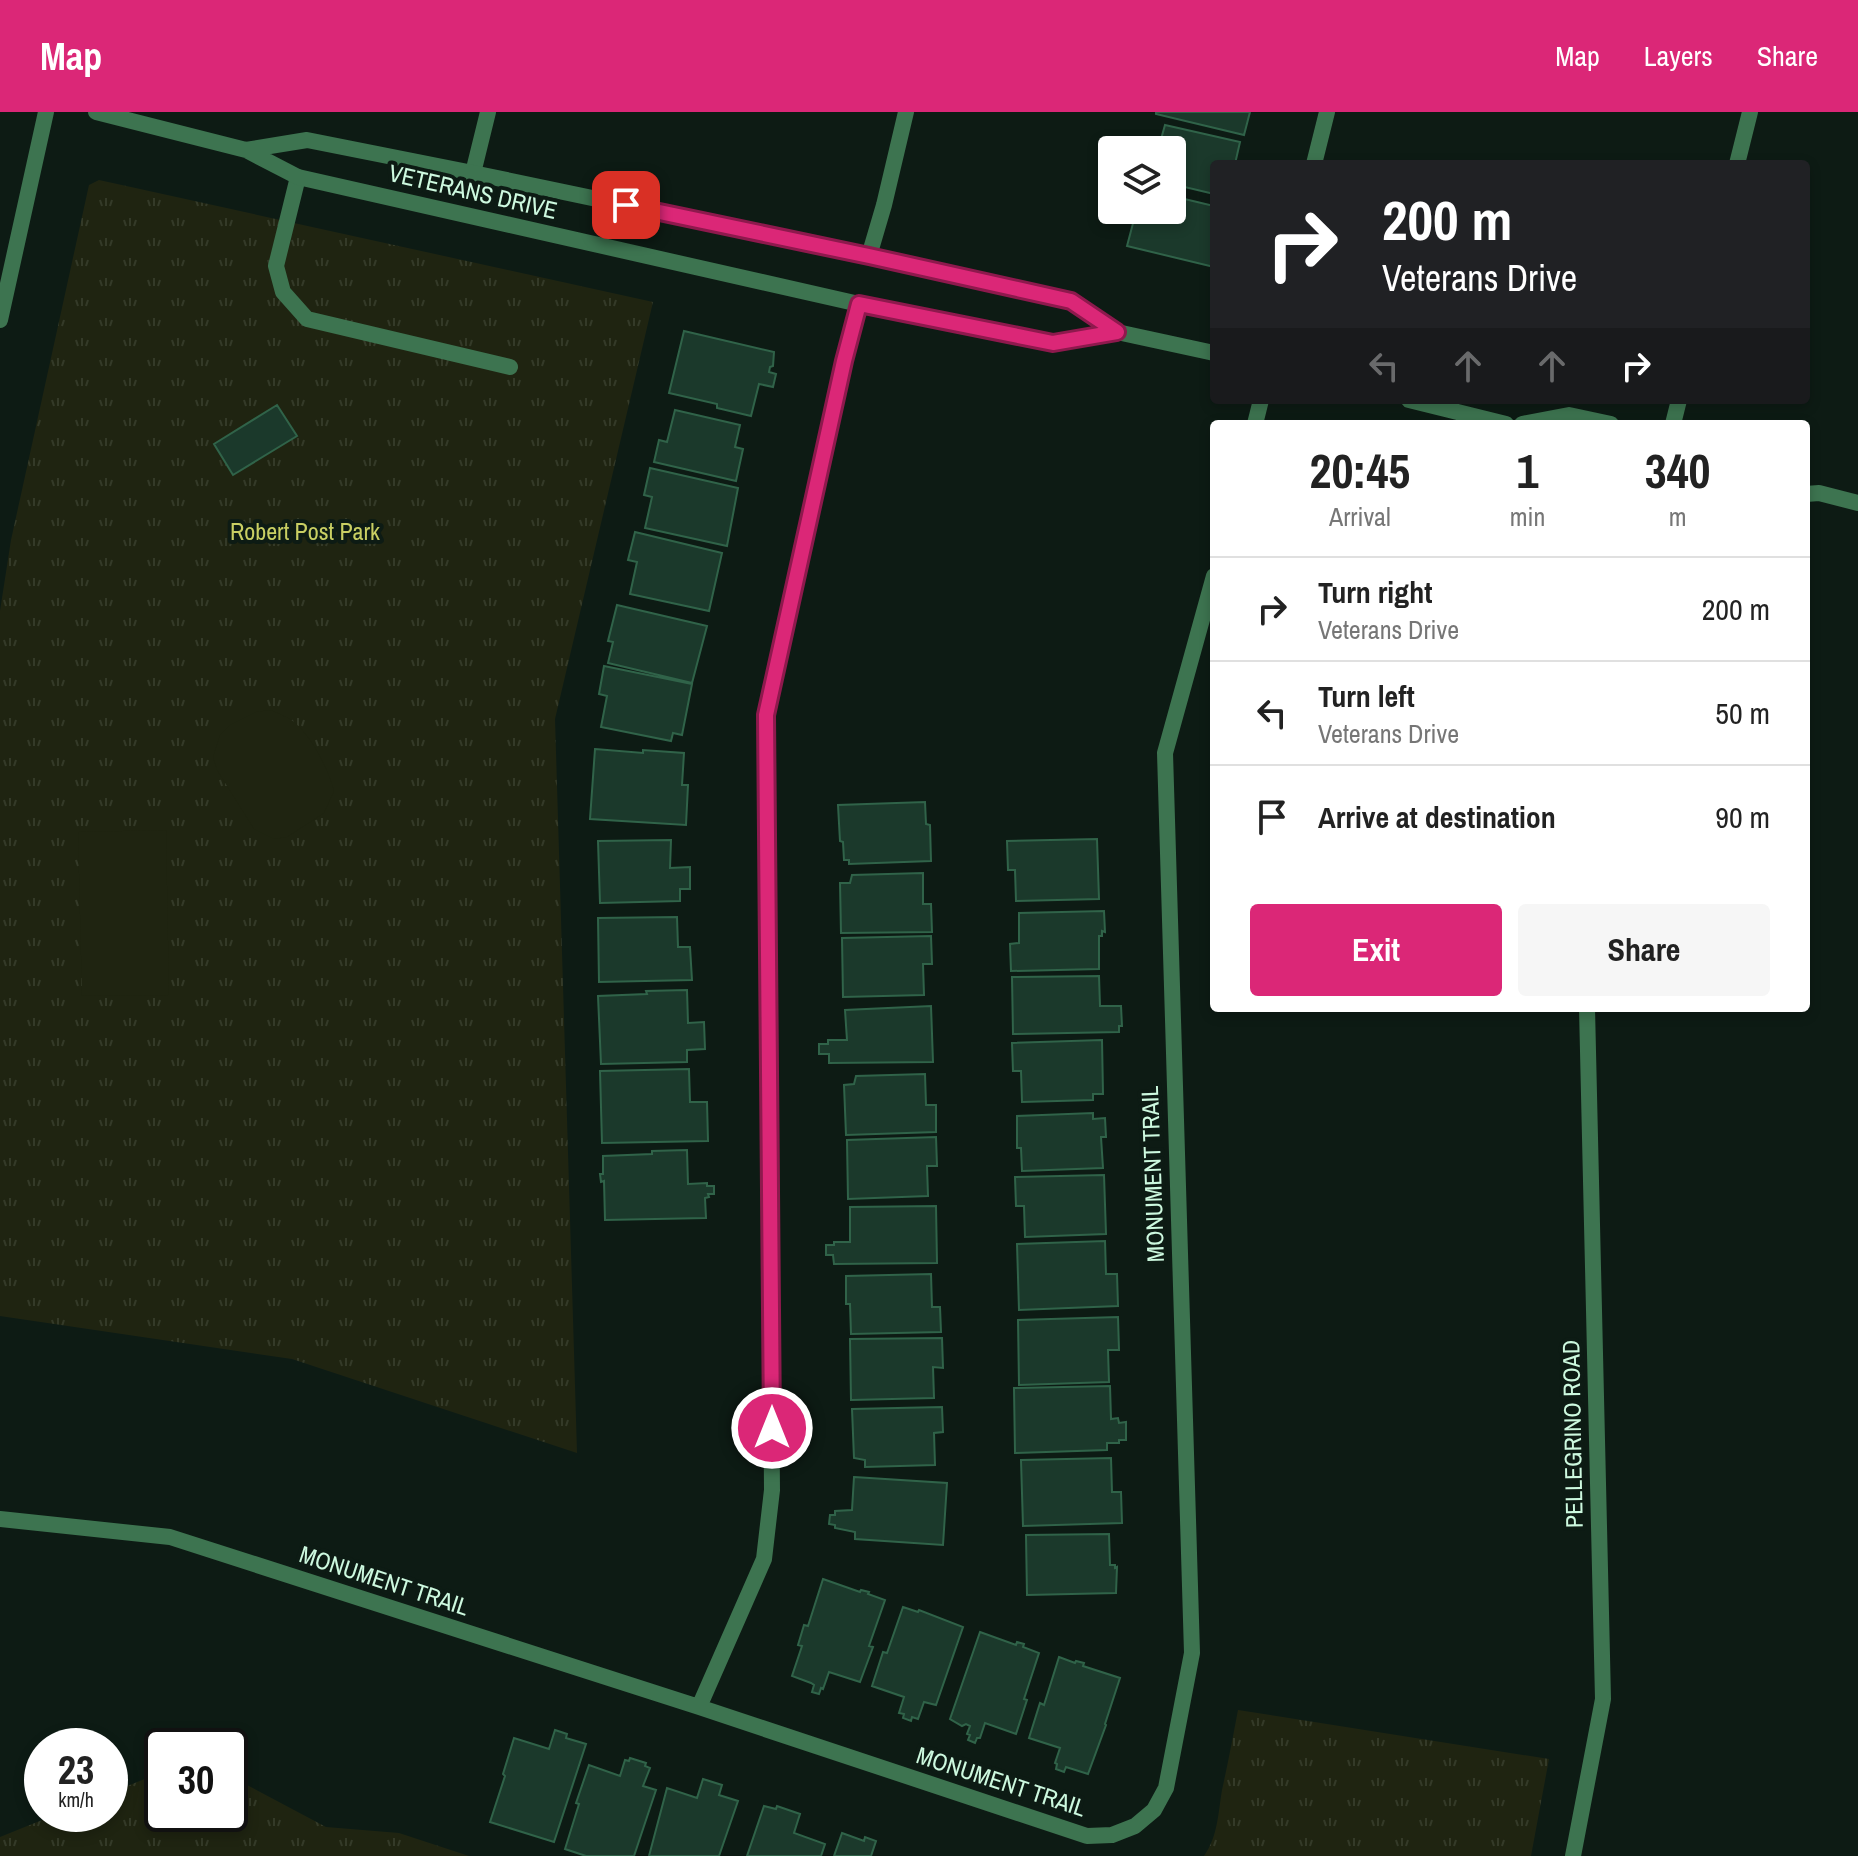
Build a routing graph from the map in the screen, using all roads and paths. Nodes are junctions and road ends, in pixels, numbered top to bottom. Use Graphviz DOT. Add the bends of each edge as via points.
graph roads {
  1 [pos="46,112"];
  2 [pos="96,112"];
  3 [pos="488,112"];
  4 [pos="906,112"];
  5 [pos="1327,112"];
  6 [pos="1750,112"];
  7 [pos="246,150"];
  8 [pos="1315,160"];
  9 [pos="1738,160"];
  10 [pos="473,173"];
  11 [pos="298,177"];
  12 [pos="869,256"];
  13 [pos="859,304"];
  14 [pos="0,320"];
  15 [pos="1117,332"];
  16 [pos="1210,352"];
  17 [pos="510,367"];
  18 [pos="1425,404"];
  19 [pos="1490,420"];
  20 [pos="1543,420"];
  21 [pos="1592,420"];
  22 [pos="1810,491"];
  23 [pos="1858,503"];
  24 [pos="1210,590"];
  25 [pos="1587,1012"];
  26 [pos="0,1519"];
  27 [pos="699,1707"];
  28 [pos="1573,1856"];
  1 -- 14 [label="street"];
  2 -- 7 [label="street, VETERANS DRIVE"];
  3 -- 10 [label="street"];
  4 -- 12 [label="street"];
  5 -- 8 [label="street"];
  6 -- 9 [label="street"];
  7 -- 10 [label="street, VETERANS DRIVE" via="307,140"];
  7 -- 11 [label="street, VETERANS DRIVE"];
  10 -- 12 [label="street, VETERANS DRIVE"];
  11 -- 13 [label="street, VETERANS DRIVE"];
  11 -- 17 [label="street" via="276,266 283,292 307,319"];
  12 -- 15 [label="street, VETERANS DRIVE" via="1071,301"];
  13 -- 15 [label="street, VETERANS DRIVE" via="1053,343"];
  13 -- 27 [label="street" via="766,715 772,1490 764,1559"];
  15 -- 16 [label="street, VETERANS DRIVE"];
  18 -- 19 [label="street"];
  20 -- 21 [label="street" via="1569,415"];
  22 -- 23 [label="street"];
  24 -- 27 [label="street, MONUMENT TRAIL" via="1165,753 1192,1653 1166,1788 1154,1810 1135,1826 1112,1835 1087,1836"];
  25 -- 28 [label="street, PELLEGRINO ROAD" via="1603,1699"];
  26 -- 27 [label="street, MONUMENT TRAIL" via="170,1537"];
}
